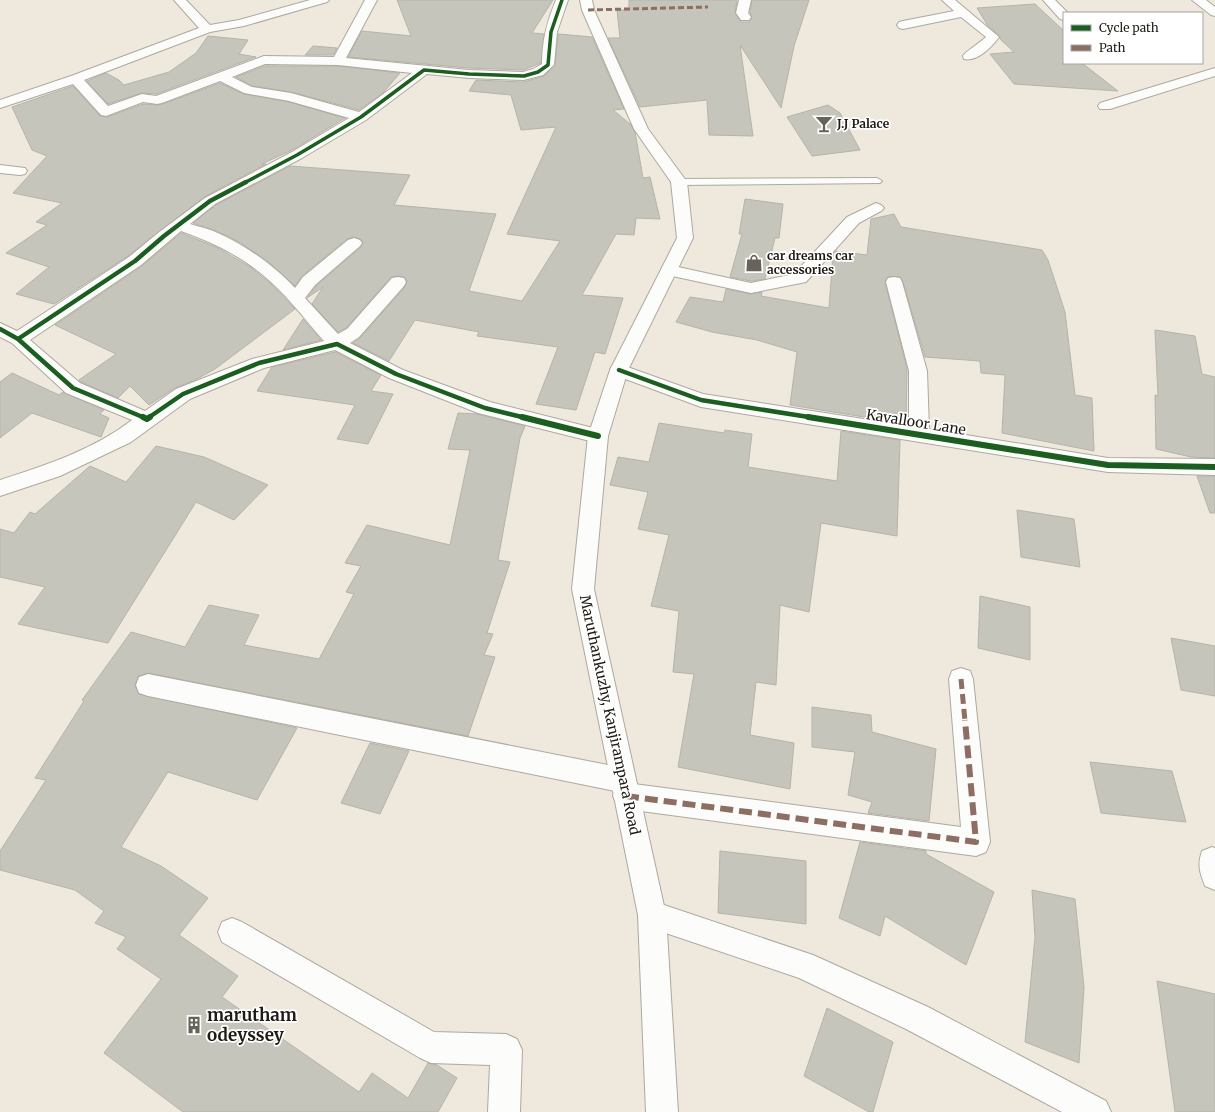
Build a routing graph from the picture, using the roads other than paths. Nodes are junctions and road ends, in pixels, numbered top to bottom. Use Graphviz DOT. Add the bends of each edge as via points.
graph roads {
  1 [pos="180,0"];
  2 [pos="323,0"];
  3 [pos="371,0"];
  4 [pos="562,0"];
  5 [pos="586,0"];
  6 [pos="745,0"];
  7 [pos="948,0"];
  8 [pos="1048,0"];
  9 [pos="1198,0"];
  10 [pos="1215,12"];
  11 [pos="963,13"];
  12 [pos="1063,15"];
  13 [pos="745,17"];
  14 [pos="903,24"];
  15 [pos="207,29"];
  16 [pos="969,56"];
  17 [pos="338,61"];
  18 [pos="424,70"];
  19 [pos="1215,72"];
  20 [pos="222,76"];
  21 [pos="76,79"];
  22 [pos="0,104"];
  23 [pos="1106,106"];
  24 [pos="361,117"];
  25 [pos="0,169"];
  26 [pos="20,171"];
  27 [pos="877,181"];
  28 [pos="679,182"];
  29 [pos="876,208"];
  30 [pos="178,225"];
  31 [pos="354,243"];
  32 [pos="669,270"];
  33 [pos="398,282"];
  34 [pos="894,282"];
  35 [pos="296,298"];
  36 [pos="0,329"];
  37 [pos="18,339"];
  38 [pos="337,344"];
  39 [pos="620,370"];
  40 [pos="147,419"];
  41 [pos="919,435"];
  42 [pos="598,436"];
  43 [pos="1215,467"];
  44 [pos="0,488"];
  45 [pos="961,679"];
  46 [pos="148,685"];
  47 [pos="624,788"];
  48 [pos="652,915"];
  49 [pos="232,932"];
  50 [pos="504,1112"];
  51 [pos="662,1112"];
  52 [pos="1095,1112"];
  1 -- 15 [label="street"];
  2 -- 15 [label="street"];
  3 -- 17 [label="street"];
  4 -- 18 [label="street" via="550,31 548,65 538,72 524,76"];
  5 -- 28 [label="street, Maruthankuzhy, Kanjirampara Road" via="588,10 640,129"];
  6 -- 13 [label="street" via="742,13"];
  7 -- 11 [label="street"];
  8 -- 12 [label="street"];
  9 -- 10 [label="street"];
  11 -- 14 [label="street"];
  11 -- 16 [label="street" via="993,37"];
  15 -- 21 [label="street"];
  17 -- 18 [label="street"];
  17 -- 20 [label="street" via="264,60"];
  18 -- 24 [label="street"];
  19 -- 23 [label="street"];
  20 -- 21 [label="street" via="157,100 142,98 106,112"];
  20 -- 24 [label="street" via="249,90 291,97"];
  21 -- 22 [label="street"];
  24 -- 30 [label="street" via="297,155 210,201"];
  25 -- 26 [label="street"];
  27 -- 28 [label="lane"];
  28 -- 32 [label="street, Maruthankuzhy, Kanjirampara Road" via="686,238"];
  29 -- 32 [label="street" via="853,220 800,278 751,288"];
  30 -- 35 [label="street" via="214,237 250,258 277,278"];
  30 -- 37 [label="street" via="135,261"];
  31 -- 35 [label="street" via="309,281"];
  32 -- 39 [label="street, Maruthankuzhy, Kanjirampara Road"];
  33 -- 38 [label="street" via="353,333"];
  34 -- 41 [label="street" via="918,371"];
  35 -- 38 [label="street"];
  36 -- 37 [label="street"];
  37 -- 40 [label="street" via="73,388"];
  38 -- 40 [label="street" via="259,363 183,394"];
  38 -- 42 [label="street" via="396,374 485,408"];
  39 -- 41 [label="street, Kavalloor Lane" via="700,400"];
  39 -- 42 [label="street, Maruthankuzhy, Kanjirampara Road"];
  40 -- 44 [label="street" via="124,437 53,471"];
  41 -- 43 [label="street, Kavalloor Lane" via="1108,465"];
  42 -- 47 [label="street, Maruthankuzhy, Kanjirampara Road" via="583,589"];
  45 -- 47 [label="street" via="976,842"];
  46 -- 47 [label="street"];
  47 -- 48 [label="street, Maruthankuzhy, Kanjirampara Road"];
  48 -- 51 [label="street, Maruthankuzhy, Kanjirampara Road"];
  48 -- 52 [label="street" via="803,964 917,1018"];
  49 -- 50 [label="street" via="431,1047 506,1050"];
}
